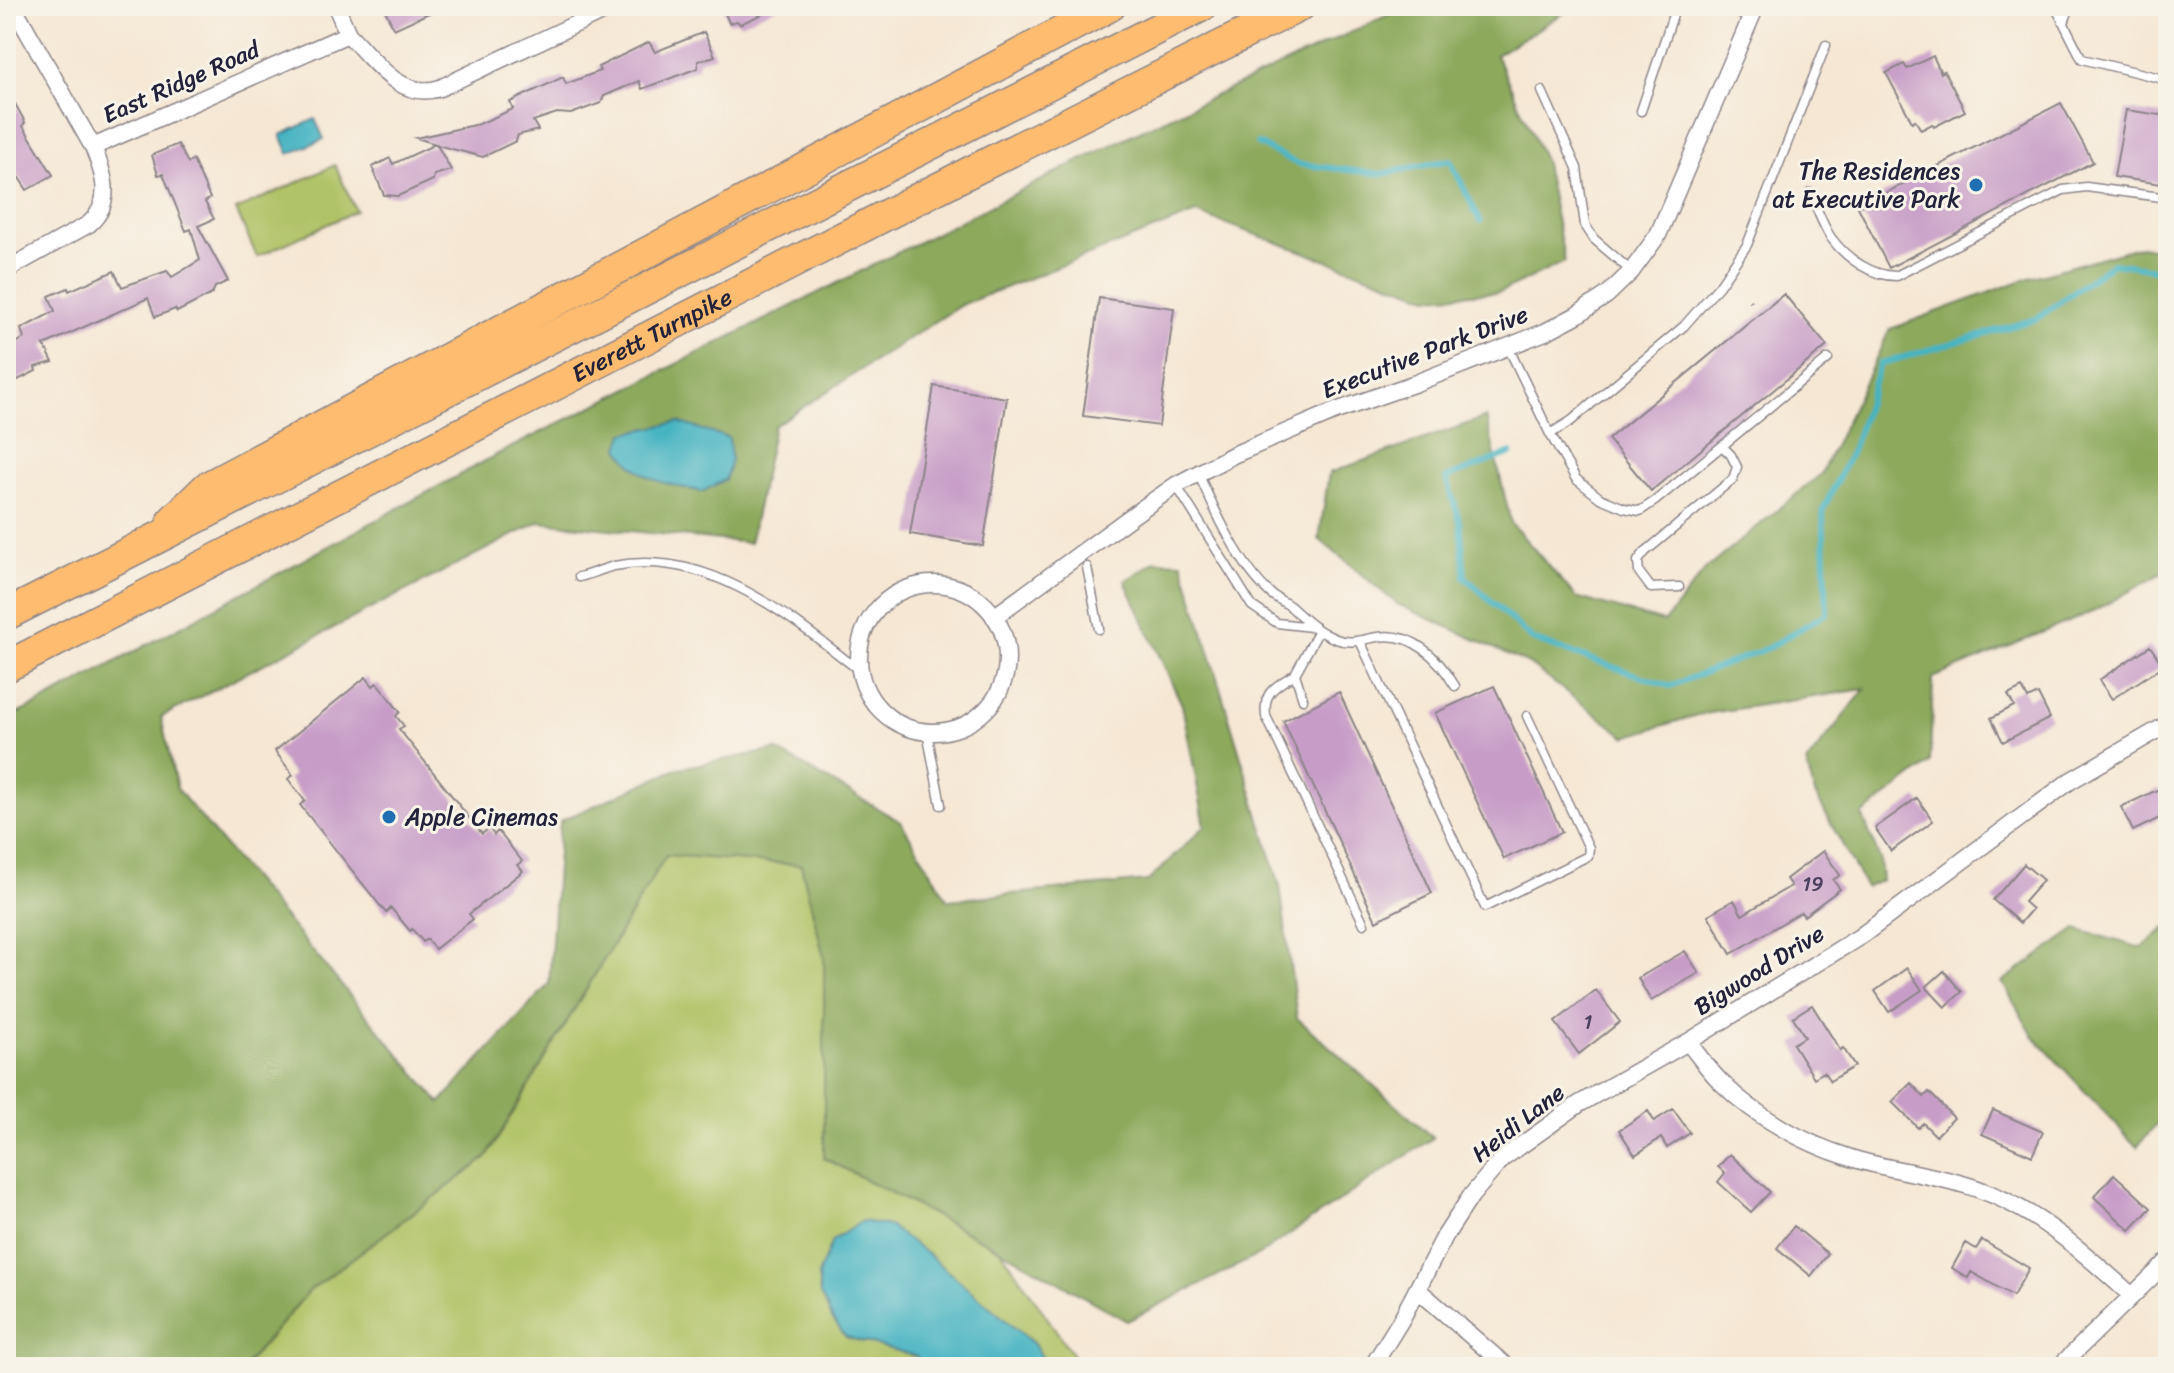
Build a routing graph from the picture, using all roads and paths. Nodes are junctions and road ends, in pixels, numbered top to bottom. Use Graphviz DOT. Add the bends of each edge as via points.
graph roads {
  1 [pos="13,6"];
  2 [pos="336,6"];
  3 [pos="614,6"];
  4 [pos="1110,6"];
  5 [pos="1202,6"];
  6 [pos="1300,6"];
  7 [pos="1676,6"];
  8 [pos="1726,6"];
  9 [pos="1770,6"];
  10 [pos="2055,6"];
  11 [pos="2070,6"];
  12 [pos="1754,13"];
  13 [pos="2064,24"];
  14 [pos="348,34"];
  15 [pos="1826,45"];
  16 [pos="2168,80"];
  17 [pos="1542,91"];
  18 [pos="1641,111"];
  19 [pos="93,147"];
  20 [pos="1810,193"];
  21 [pos="2168,198"];
  22 [pos="6,270"];
  23 [pos="1631,272"];
  24 [pos="1507,347"];
  25 [pos="1828,359"];
  26 [pos="1550,434"];
  27 [pos="1722,446"];
  28 [pos="1198,473"];
  29 [pos="1176,485"];
  30 [pos="152,540"];
  31 [pos="1087,567"];
  32 [pos="579,577"];
  33 [pos="1679,587"];
  34 [pos="6,615"];
  35 [pos="994,617"];
  36 [pos="1315,628"];
  37 [pos="1099,629"];
  38 [pos="1360,641"];
  39 [pos="6,667"];
  40 [pos="860,671"];
  41 [pos="1295,674"];
  42 [pos="1455,686"];
  43 [pos="1303,699"];
  44 [pos="1527,716"];
  45 [pos="2168,724"];
  46 [pos="927,732"];
  47 [pos="941,805"];
  48 [pos="1364,924"];
  49 [pos="1688,1042"];
  50 [pos="2168,1261"];
  51 [pos="1417,1289"];
  52 [pos="2132,1296"];
  53 [pos="1372,1367"];
  54 [pos="1507,1367"];
  55 [pos="2059,1367"];
  1 -- 19 [label="street"];
  2 -- 14 [label="street"];
  3 -- 14 [label="street" via="426,92 393,79"];
  4 -- 30 [label="highway" via="207,487"];
  5 -- 30 [label="highway, Everett Turnpike"];
  6 -- 39 [label="highway, Everett Turnpike"];
  7 -- 18 [label="lane"];
  8 -- 12 [label="lane"];
  9 -- 12 [label="street, Executive Park Drive"];
  10 -- 13 [label="lane"];
  11 -- 13 [label="lane"];
  12 -- 23 [label="street, Executive Park Drive" via="1672,207"];
  13 -- 16 [label="lane" via="2082,59"];
  14 -- 19 [label="street, East Ridge Road"];
  15 -- 26 [label="lane" via="1747,245 1733,266 1684,326"];
  17 -- 23 [label="lane" via="1577,168 1585,225"];
  19 -- 22 [label="street, East Ridge Road" via="106,195 98,216"];
  20 -- 21 [label="lane" via="1832,240 1869,272 1887,276 2063,190 2086,187"];
  23 -- 24 [label="street, Executive Park Drive" via="1577,315"];
  24 -- 26 [label="lane"];
  24 -- 28 [label="street, Executive Park Drive" via="1280,433"];
  25 -- 27 [label="lane"];
  26 -- 27 [label="lane" via="1576,479 1600,498 1640,511"];
  27 -- 33 [label="lane" via="1737,467 1733,479 1638,561 1651,588"];
  28 -- 29 [label="street, Executive Park Drive"];
  28 -- 36 [label="lane" via="1257,580"];
  29 -- 35 [label="street, Executive Park Drive"];
  29 -- 36 [label="lane" via="1252,606 1277,623"];
  30 -- 34 [label="highway, Everett Turnpike"];
  31 -- 37 [label="lane"];
  32 -- 40 [label="lane" via="647,563 710,575 771,606"];
  35 -- 40 [label="street" via="980,601 952,587 911,587 884,602 869,621 860,645"];
  35 -- 46 [label="street" via="1007,660 997,694 973,720 951,730"];
  36 -- 38 [label="lane" via="1346,642"];
  36 -- 41 [label="lane"];
  38 -- 42 [label="lane" via="1389,636 1415,643"];
  38 -- 44 [label="lane" via="1485,907 1588,856 1589,848"];
  40 -- 46 [label="street" via="883,713"];
  41 -- 43 [label="lane"];
  41 -- 48 [label="lane" via="1270,692 1264,701 1266,716"];
  45 -- 49 [label="street, Bigwood Drive" via="2070,781 1861,936"];
  46 -- 47 [label="lane"];
  49 -- 51 [label="street, Heidi Lane" via="1579,1104 1502,1159 1471,1196"];
  49 -- 52 [label="street, Bigwood Drive" via="1721,1083 1786,1129 1849,1158 1938,1177 2003,1200 2048,1227"];
  50 -- 52 [label="street"];
  51 -- 53 [label="street, Heidi Lane"];
  51 -- 54 [label="street"];
  52 -- 55 [label="street"];
}
